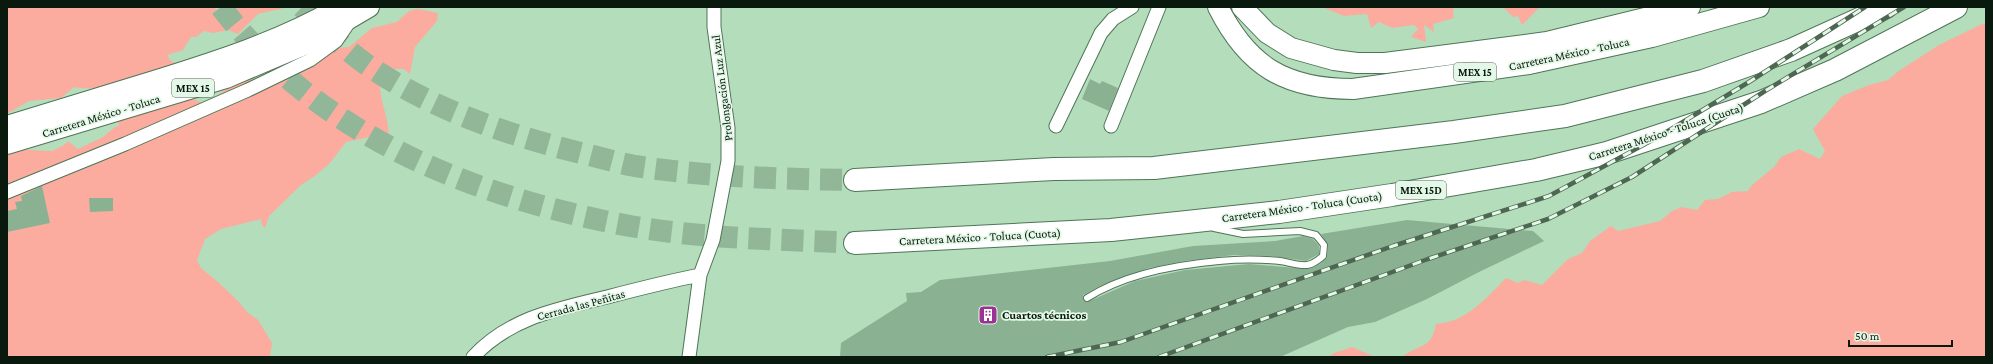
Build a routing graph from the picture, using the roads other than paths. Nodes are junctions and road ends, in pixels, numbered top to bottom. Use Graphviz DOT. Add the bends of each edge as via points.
graph roads {
  1 [pos="369,7"];
  2 [pos="714,7"];
  3 [pos="1132,7"];
  4 [pos="1158,7"];
  5 [pos="1218,7"];
  6 [pos="1242,7"];
  7 [pos="1690,7"];
  8 [pos="1759,7"];
  9 [pos="1886,7"];
  10 [pos="1956,7"];
  11 [pos="346,13"];
  12 [pos="7,126"];
  13 [pos="1056,126"];
  14 [pos="1112,126"];
  15 [pos="7,144"];
  16 [pos="856,180"];
  17 [pos="7,192"];
  18 [pos="1187,222"];
  19 [pos="855,244"];
  20 [pos="700,275"];
  21 [pos="1087,298"];
  22 [pos="473,357"];
  23 [pos="689,357"];
  1 -- 11 [label="main road, Carretera México - Toluca / MEX 15"];
  2 -- 20 [label="street, Prolongación Luz Azul" via="714,27 728,128 728,161 714,233"];
  3 -- 13 [label="street" via="1113,19 1101,34"];
  4 -- 14 [label="street"];
  5 -- 8 [label="main road, Carretera México - Toluca / MEX 15" via="1246,51 1267,69 1303,84 1336,89 1353,89 1528,64 1652,37"];
  6 -- 7 [label="main road, Carretera México - Toluca / MEX 15" via="1268,33 1291,48 1334,60 1385,64 1547,42"];
  9 -- 16 [label="highway" via="1791,50 1703,81 1566,116 1154,168 1054,169"];
  10 -- 18 [label="highway, Carretera México - Toluca (Cuota) / MEX 15D" via="1835,70 1761,102 1607,153 1536,170 1392,195 1279,212"];
  11 -- 12 [label="main road, Carretera México - Toluca / MEX 15" via="288,33 231,57"];
  11 -- 15 [label="main road, Carretera México - Toluca / MEX 15" via="306,44 226,78"];
  11 -- 17 [label="street" via="336,42 310,60 132,141"];
  18 -- 19 [label="highway, Carretera México - Toluca (Cuota) / MEX 15D" via="1111,230"];
  18 -- 21 [label="lane" via="1243,234 1300,231 1316,235 1324,245 1323,256 1316,262 1306,265 1252,259 1180,266 1139,274 1103,288"];
  20 -- 22 [label="street, Cerrada las Peñitas" via="579,303 519,323 483,346"];
  20 -- 23 [label="street, Prolongación Luz Azul"];
}
